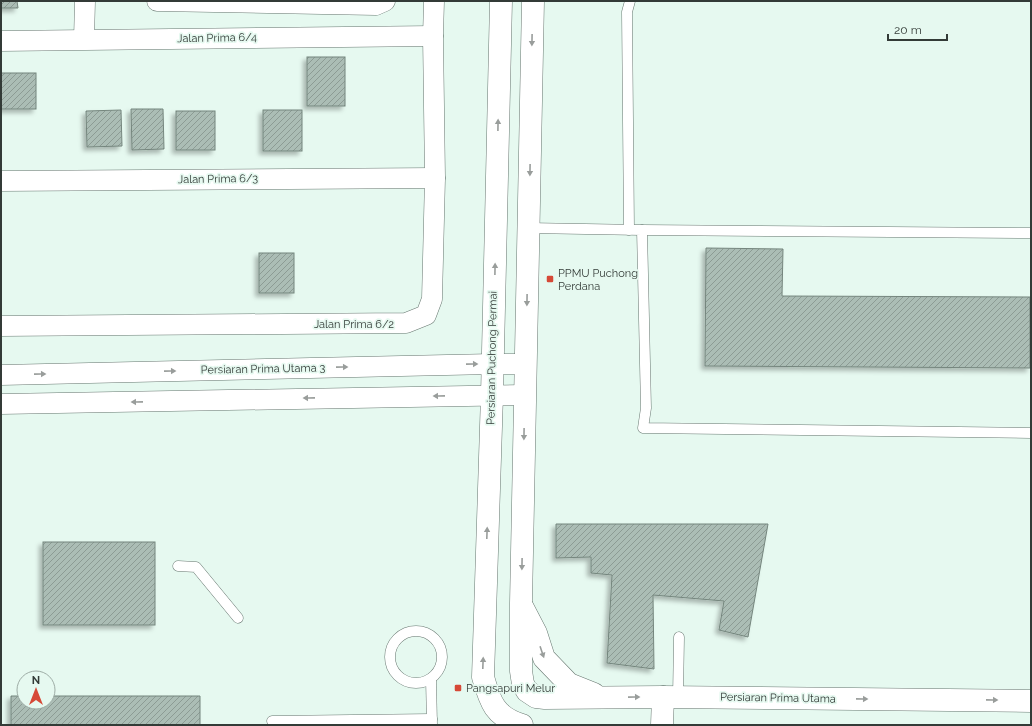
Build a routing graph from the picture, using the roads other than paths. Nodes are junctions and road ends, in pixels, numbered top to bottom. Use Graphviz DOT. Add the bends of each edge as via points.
graph roads {
  1 [pos="85,1"];
  2 [pos="157,1"];
  3 [pos="385,1"];
  4 [pos="434,1"];
  5 [pos="501,1"];
  6 [pos="533,1"];
  7 [pos="630,1"];
  8 [pos="433,36"];
  9 [pos="84,39"];
  10 [pos="1,41"];
  11 [pos="435,178"];
  12 [pos="1,181"];
  13 [pos="528,228"];
  14 [pos="629,230"];
  15 [pos="642,230"];
  16 [pos="1031,233"];
  17 [pos="1,326"];
  18 [pos="492,364"];
  19 [pos="526,364"];
  20 [pos="1,375"];
  21 [pos="492,395"];
  22 [pos="525,395"];
  23 [pos="2,405"];
  24 [pos="1031,433"];
  25 [pos="178,566"];
  26 [pos="521,603"];
  27 [pos="238,618"];
  28 [pos="679,637"];
  29 [pos="431,678"];
  30 [pos="527,691"];
  31 [pos="670,697"];
  32 [pos="603,698"];
  33 [pos="1031,701"];
  34 [pos="498,713"];
  35 [pos="272,721"];
  36 [pos="432,722"];
  37 [pos="522,725"];
  38 [pos="662,725"];
  1 -- 9 [label="street"];
  2 -- 3 [label="street" via="376,5"];
  4 -- 8 [label="street, Jalan Prima 6/2"];
  18 -- 5 [label="main road, Persiaran Puchong Permai, one-way"];
  6 -- 13 [label="main road, one-way"];
  7 -- 14 [label="lane"];
  8 -- 9 [label="street, Jalan Prima 6/4"];
  8 -- 11 [label="street, Jalan Prima 6/2"];
  9 -- 10 [label="street, Jalan Prima 6/4"];
  11 -- 12 [label="street, Jalan Prima 6/3"];
  11 -- 17 [label="street, Jalan Prima 6/2" via="432,299 426,315 406,323"];
  13 -- 14 [label="lane"];
  13 -- 19 [label="main road, one-way"];
  14 -- 15 [label="lane"];
  15 -- 16 [label="lane"];
  15 -- 24 [label="lane" via="646,408 643,428"];
  18 -- 19 [label="street, Persiaran Prima Utama 3"];
  20 -- 18 [label="street, Persiaran Prima Utama 3, one-way"];
  18 -- 21 [label="main road, Persiaran Puchong Permai"];
  19 -- 22 [label="main road"];
  21 -- 22 [label="street"];
  21 -- 23 [label="street, one-way"];
  34 -- 21 [label="main road, Persiaran Puchong Permai, one-way" via="489,697 483,677"];
  22 -- 26 [label="main road, one-way"];
  25 -- 27 [label="lane" via="196,567"];
  26 -- 30 [label="main road" via="521,671"];
  26 -- 32 [label="main road, one-way" via="536,633 544,658 569,684"];
  28 -- 31 [label="lane"];
  29 -- 29 [label="lane" via="423,682 405,682 392,670 390,652 393,644 406,632 423,632 430,635 441,649 441,665"];
  29 -- 36 [label="lane"];
  30 -- 32 [label="main road, Persiaran Prima Utama" via="536,697 545,698"];
  30 -- 34 [label="main road"];
  32 -- 31 [label="main road, Persiaran Prima Utama, one-way"];
  31 -- 33 [label="main road, Persiaran Prima Utama, one-way"];
  31 -- 38 [label="main road"];
  34 -- 37 [label="main road"];
  35 -- 36 [label="lane"];
}
